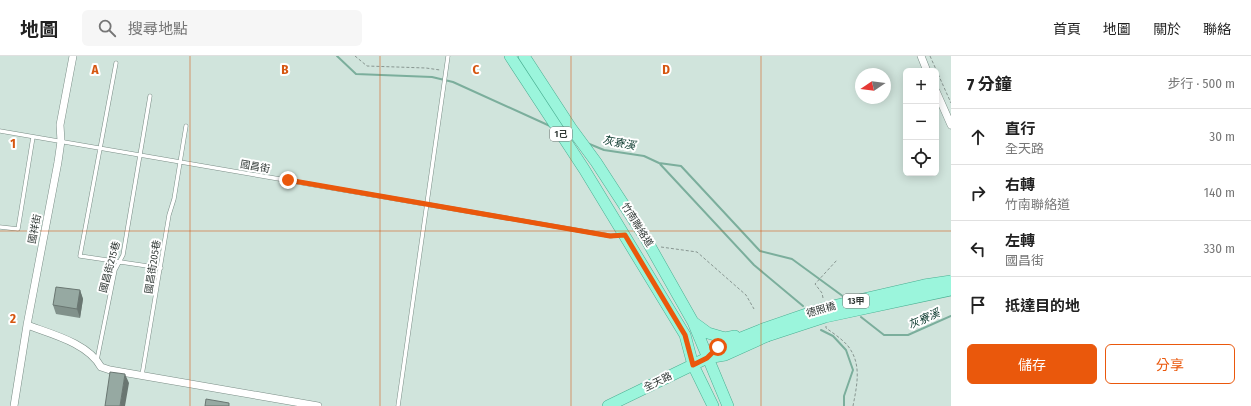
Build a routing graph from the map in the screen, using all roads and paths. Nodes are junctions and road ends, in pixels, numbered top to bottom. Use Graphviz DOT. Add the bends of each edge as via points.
graph roads {
  1 [pos="73,56"];
  2 [pos="355,56"];
  3 [pos="448,56"];
  4 [pos="510,56"];
  5 [pos="524,56"];
  6 [pos="921,56"];
  7 [pos="930,56"];
  8 [pos="116,63"];
  9 [pos="926,68"];
  10 [pos="446,70"];
  11 [pos="150,96"];
  12 [pos="939,98"];
  13 [pos="951,103"];
  14 [pos="951,125"];
  15 [pos="186,126"];
  16 [pos="0,131"];
  17 [pos="33,137"];
  18 [pos="61,141"];
  19 [pos="100,148"];
  20 [pos="140,155"];
  21 [pos="180,162"];
  22 [pos="427,204"];
  23 [pos="0,227"];
  24 [pos="625,235"];
  25 [pos="650,247"];
  26 [pos="837,260"];
  27 [pos="119,262"];
  28 [pos="161,268"];
  29 [pos="951,281"];
  30 [pos="951,290"];
  31 [pos="823,299"];
  32 [pos="754,309"];
  33 [pos="825,321"];
  34 [pos="693,322"];
  35 [pos="27,325"];
  36 [pos="765,333"];
  37 [pos="707,358"];
  38 [pos="97,360"];
  39 [pos="693,365"];
  40 [pos="142,375"];
  41 [pos="14,406"];
  42 [pos="318,406"];
  43 [pos="398,406"];
  44 [pos="608,406"];
  45 [pos="712,406"];
  46 [pos="728,406"];
  47 [pos="853,406"];
  1 -- 18 [label="street, 國祥街" via="60,125"];
  2 -- 10 [label="path" via="366,66"];
  3 -- 10 [label="lane"];
  4 -- 24 [label="main road, 竹南聯絡道 / 1己"];
  5 -- 25 [label="main road, 竹南聯絡道 / 1己"];
  6 -- 9 [label="street"];
  7 -- 13 [label="path"];
  8 -- 19 [label="lane"];
  10 -- 22 [label="lane"];
  11 -- 20 [label="lane, 國昌街215巷"];
  12 -- 14 [label="street"];
  15 -- 21 [label="lane, 國昌街205巷"];
  16 -- 17 [label="lane, 國昌街"];
  17 -- 18 [label="lane, 國昌街"];
  17 -- 23 [label="lane" via="18,229"];
  18 -- 19 [label="lane, 國昌街"];
  18 -- 35 [label="street, 國祥街"];
  19 -- 20 [label="lane, 國昌街"];
  19 -- 27 [label="lane" via="80,256"];
  20 -- 21 [label="lane, 國昌街"];
  20 -- 27 [label="lane, 國昌街215巷" via="123,255"];
  21 -- 22 [label="lane, 國昌街"];
  21 -- 28 [label="lane, 國昌街205巷"];
  22 -- 24 [label="lane, 國昌街" via="610,236"];
  22 -- 43 [label="lane"];
  24 -- 39 [label="main road, 竹南聯絡道 / 1己" via="685,335"];
  25 -- 32 [label="path" via="697,252 746,295"];
  25 -- 34 [label="main road, 竹南聯絡道 / 1己"];
  26 -- 31 [label="path" via="814,284 822,293"];
  27 -- 28 [label="lane"];
  27 -- 38 [label="lane, 國昌街215巷" via="115,270"];
  28 -- 40 [label="lane, 國昌街205巷"];
  29 -- 36 [label="main road, 德照橋 / 13甲, bridge" via="824,308"];
  30 -- 36 [label="main road, 德照橋 / 13甲, bridge" via="825,317"];
  33 -- 47 [label="path" via="826,328 848,346 857,364"];
  34 -- 36 [label="main road" via="708,333 725,338"];
  34 -- 37 [label="main road, 竹南聯絡道 / 1己"];
  35 -- 38 [label="street" via="74,343"];
  35 -- 41 [label="street, 國祥街"];
  36 -- 37 [label="main road, 13甲" via="725,355"];
  37 -- 39 [label="main road, 全天路 / 13甲"];
  37 -- 46 [label="main road, 竹南聯絡道 / 1己"];
  38 -- 40 [label="street" via="101,367 110,370"];
  39 -- 44 [label="main road, 全天路 / 13甲"];
  39 -- 45 [label="main road, 竹南聯絡道 / 1己"];
  40 -- 42 [label="street"];
}
